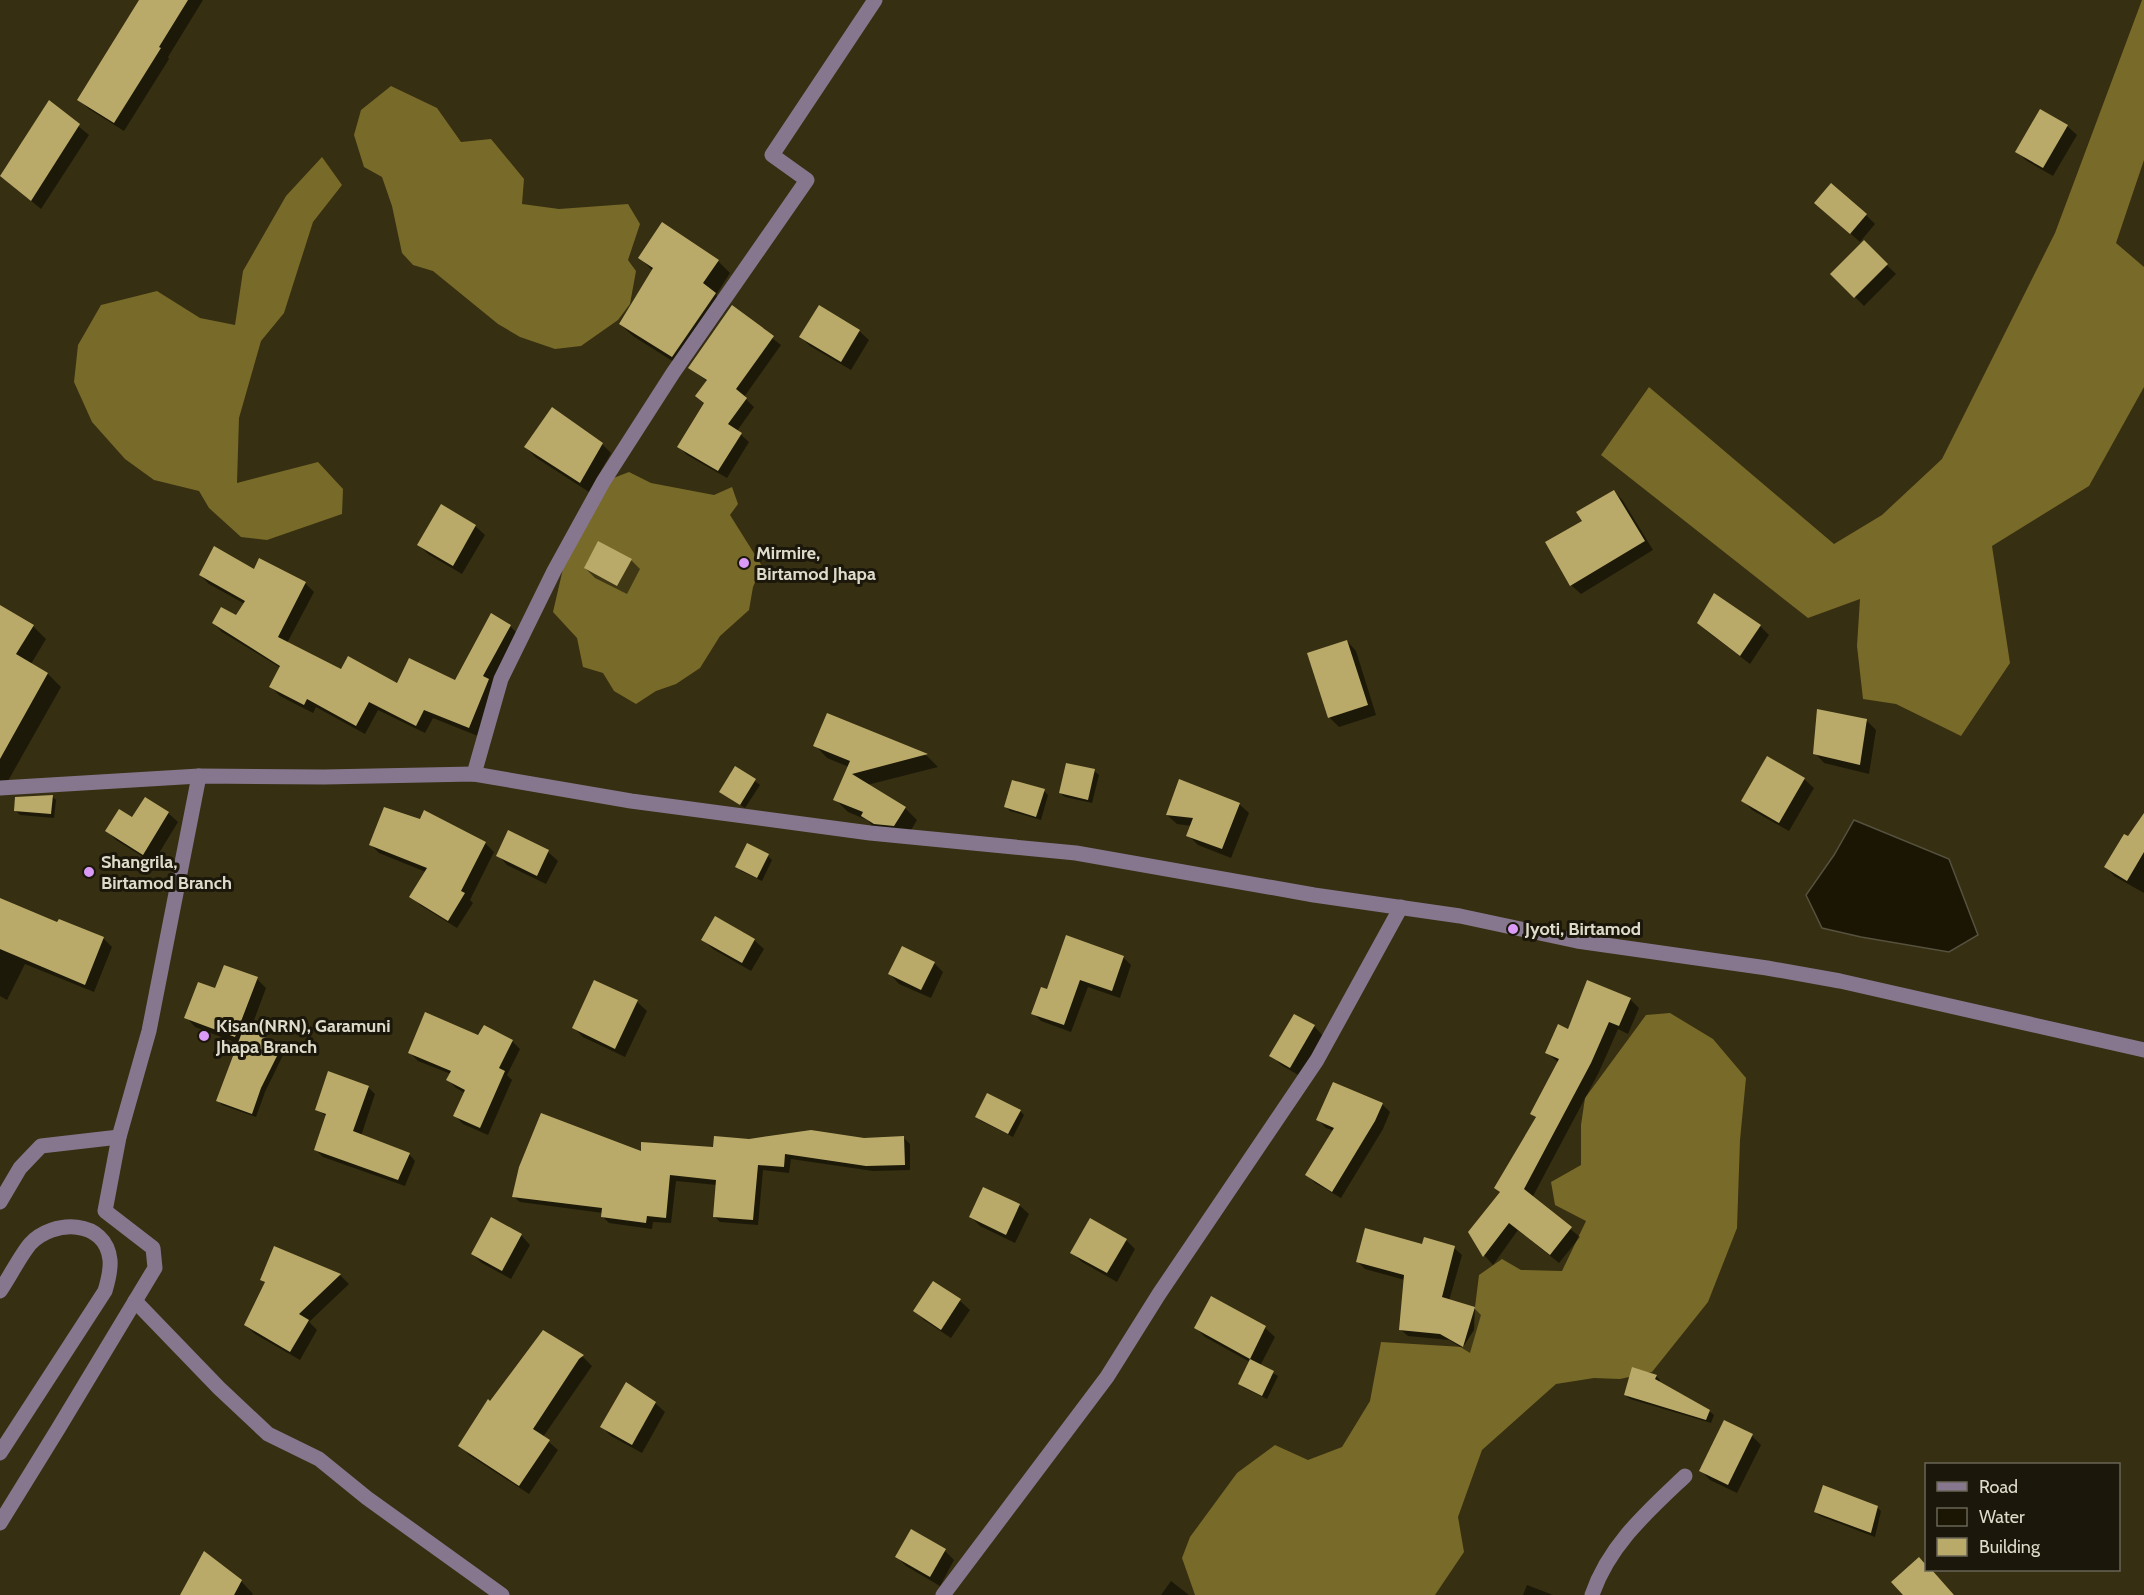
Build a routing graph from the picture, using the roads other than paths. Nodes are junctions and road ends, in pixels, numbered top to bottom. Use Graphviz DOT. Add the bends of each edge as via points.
graph roads {
  1 [pos="875,0"];
  2 [pos="474,774"];
  3 [pos="199,776"];
  4 [pos="0,788"];
  5 [pos="1401,908"];
  6 [pos="2144,1050"];
  7 [pos="118,1137"];
  8 [pos="0,1202"];
  9 [pos="0,1291"];
  10 [pos="135,1300"];
  11 [pos="0,1453"];
  12 [pos="1685,1476"];
  13 [pos="0,1523"];
  14 [pos="502,1595"];
  15 [pos="943,1595"];
  16 [pos="1592,1595"];
  1 -- 2 [label="street" via="772,155 807,180 673,373 603,482 501,680"];
  2 -- 3 [label="street"];
  2 -- 5 [label="street" via="631,801 870,833 1076,853"];
  3 -- 4 [label="street"];
  3 -- 7 [label="street" via="149,1031"];
  5 -- 6 [label="street" via="1460,916 1577,941 1840,981"];
  5 -- 15 [label="street" via="1317,1060 1107,1377"];
  7 -- 8 [label="street" via="41,1146 20,1168"];
  7 -- 10 [label="street" via="105,1211 153,1248 155,1268"];
  9 -- 11 [label="street" via="30,1244 53,1230 85,1228 104,1243 110,1258 105,1291"];
  10 -- 13 [label="street"];
  10 -- 14 [label="street" via="268,1434 319,1459"];
  12 -- 16 [label="street" via="1638,1520 1599,1573"];
}
